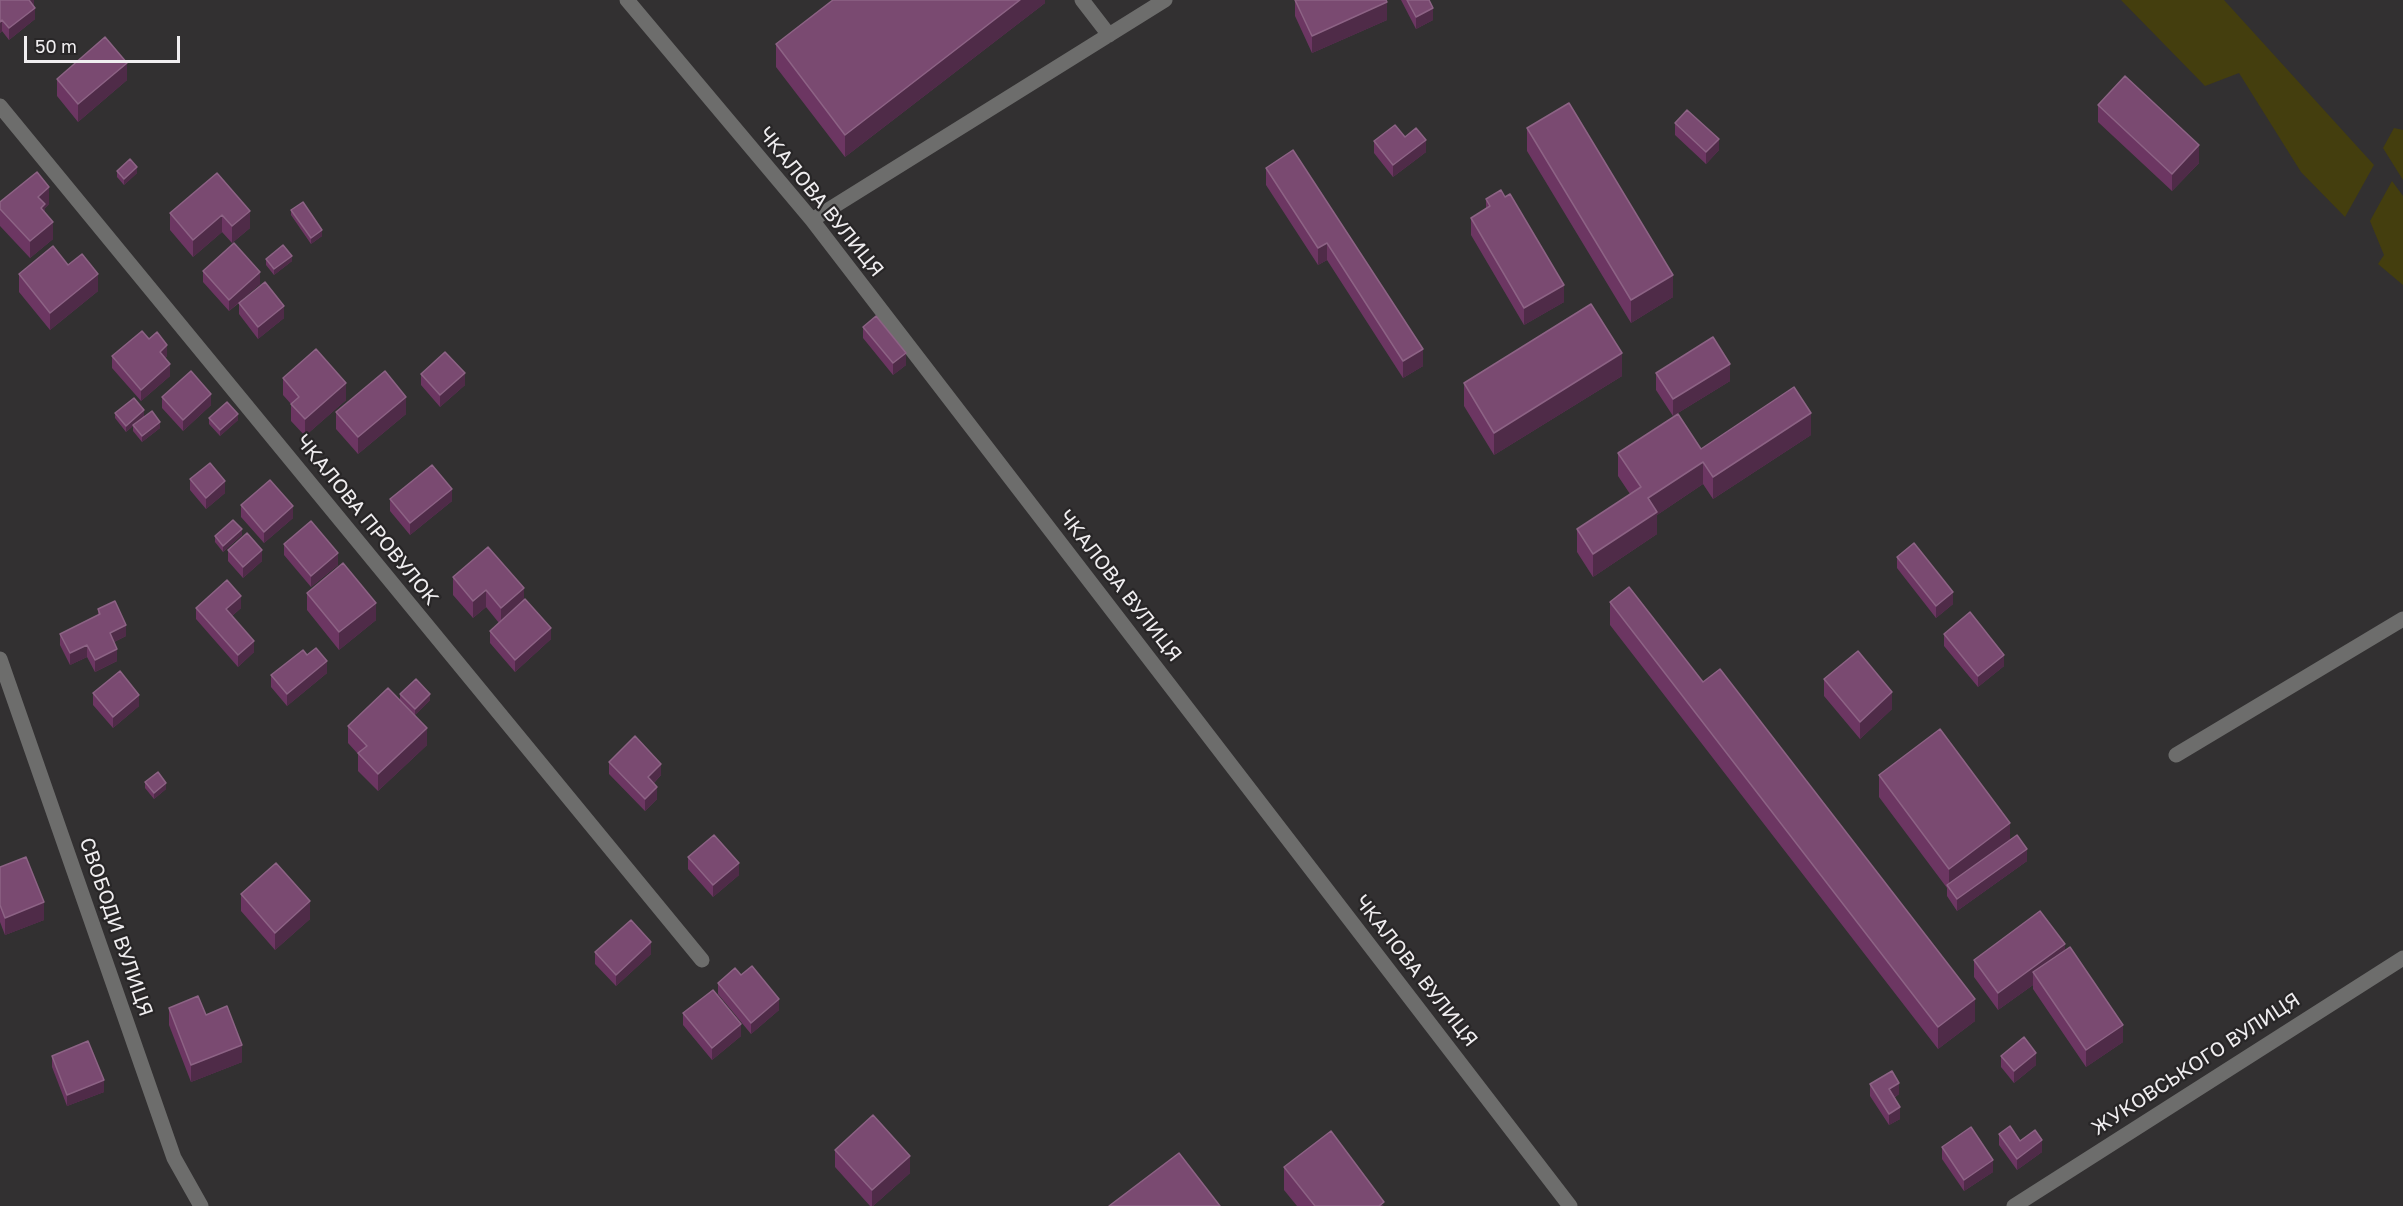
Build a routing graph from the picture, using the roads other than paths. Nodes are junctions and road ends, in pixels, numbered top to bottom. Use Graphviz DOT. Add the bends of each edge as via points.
graph roads {
  1 [pos="627,0"];
  2 [pos="1082,0"];
  3 [pos="1165,0"];
  4 [pos="1109,34"];
  5 [pos="0,106"];
  6 [pos="812,220"];
  7 [pos="2403,619"];
  8 [pos="0,659"];
  9 [pos="2176,756"];
  10 [pos="2403,958"];
  11 [pos="702,960"];
  12 [pos="201,1206"];
  13 [pos="1570,1206"];
  14 [pos="2014,1206"];
  1 -- 6 [label="street, ЧКАЛОВА ВУЛИЦЯ"];
  2 -- 4 [label="street"];
  3 -- 4 [label="street"];
  4 -- 6 [label="street"];
  5 -- 11 [label="street, ЧКАЛОВА ПРОВУЛОК"];
  6 -- 13 [label="street, ЧКАЛОВА ВУЛИЦЯ"];
  7 -- 9 [label="street"];
  8 -- 12 [label="street, СВОБОДИ ВУЛИЦЯ" via="174,1158"];
  10 -- 14 [label="street, ЖУКОВСЬКОГО ВУЛИЦЯ"];
}
